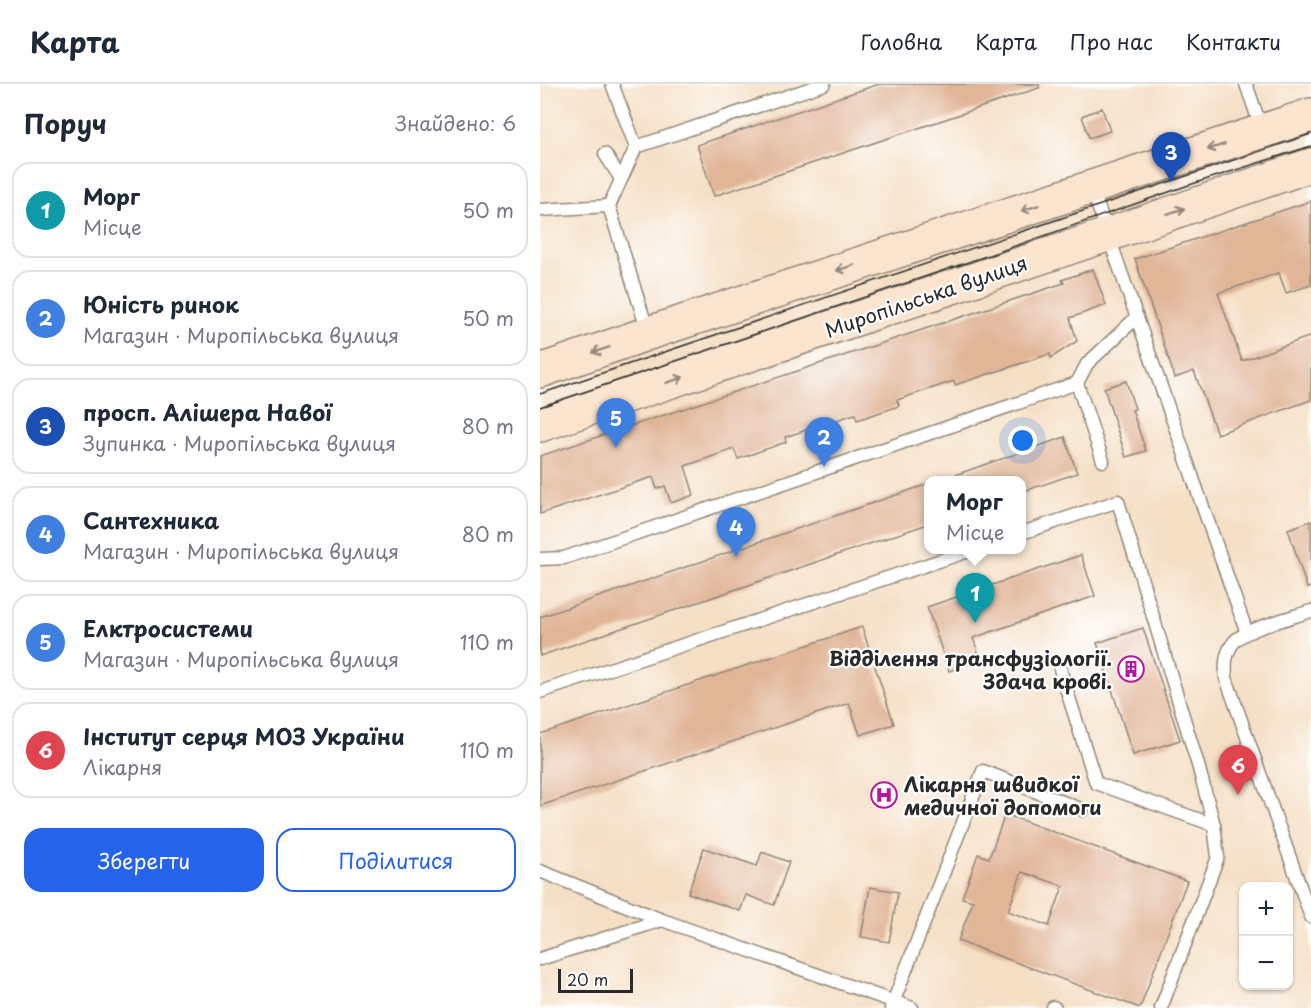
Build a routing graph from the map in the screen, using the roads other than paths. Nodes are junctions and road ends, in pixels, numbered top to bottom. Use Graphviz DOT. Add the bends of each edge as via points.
graph roads {
  1 [pos="612,84"];
  2 [pos="824,84"];
  3 [pos="1246,84"];
  4 [pos="1311,115"];
  5 [pos="1263,132"];
  6 [pos="636,147"];
  7 [pos="605,154"];
  8 [pos="1311,165"];
  9 [pos="621,179"];
  10 [pos="1091,188"];
  11 [pos="609,206"];
  12 [pos="540,210"];
  13 [pos="1107,235"];
  14 [pos="1137,316"];
  15 [pos="649,333"];
  16 [pos="540,371"];
  17 [pos="1077,383"];
  18 [pos="540,425"];
  19 [pos="1102,461"];
  20 [pos="1026,532"];
  21 [pos="957,554"];
  22 [pos="540,559"];
  23 [pos="1311,611"];
  24 [pos="1247,633"];
  25 [pos="1060,669"];
  26 [pos="540,692"];
  27 [pos="1083,810"];
  28 [pos="1214,825"];
  29 [pos="540,871"];
  30 [pos="1311,917"];
  31 [pos="662,920"];
  32 [pos="540,959"];
  33 [pos="892,1005"];
  34 [pos="912,1008"];
  35 [pos="1161,1008"];
  1 -- 6 [label="lane"];
  2 -- 6 [label="lane"];
  3 -- 5 [label="lane"];
  4 -- 5 [label="street"];
  5 -- 10 [label="street, one-way"];
  6 -- 9 [label="lane"];
  7 -- 9 [label="lane"];
  13 -- 8 [label="street, Миропільська вулиця, one-way"];
  9 -- 11 [label="lane"];
  10 -- 13 [label="lane"];
  10 -- 15 [label="street, one-way"];
  11 -- 12 [label="lane"];
  11 -- 15 [label="lane"];
  13 -- 14 [label="lane"];
  18 -- 13 [label="street, Миропільська вулиця, one-way"];
  14 -- 17 [label="lane" via="1087,364"];
  14 -- 24 [label="lane"];
  15 -- 16 [label="street, one-way"];
  17 -- 19 [label="lane"];
  17 -- 22 [label="lane" via="564,558"];
  20 -- 28 [label="lane" via="1118,501"];
  21 -- 26 [label="lane"];
  23 -- 24 [label="lane"];
  24 -- 30 [label="lane" via="1234,642 1225,661 1226,678"];
  25 -- 28 [label="lane" via="1096,783"];
  27 -- 33 [label="lane" via="983,771"];
  28 -- 35 [label="lane" via="1218,857"];
  29 -- 31 [label="lane"];
  31 -- 32 [label="lane"];
  31 -- 33 [label="lane"];
  33 -- 34 [label="lane"];
}
